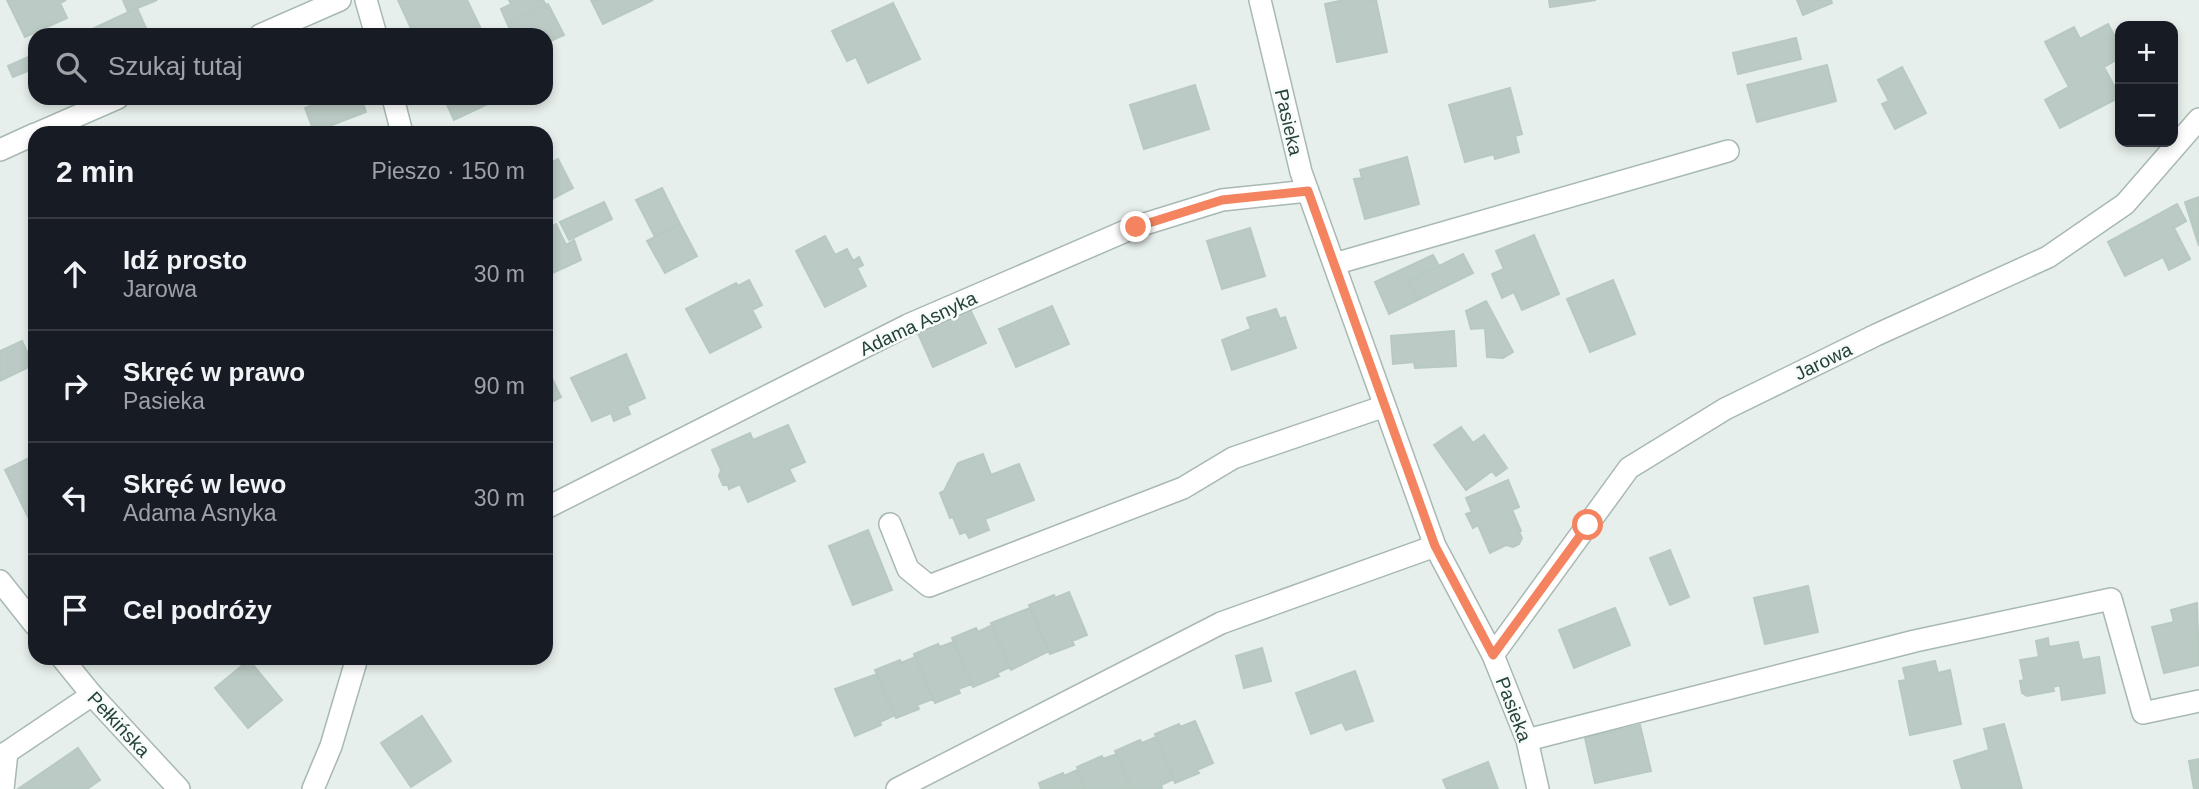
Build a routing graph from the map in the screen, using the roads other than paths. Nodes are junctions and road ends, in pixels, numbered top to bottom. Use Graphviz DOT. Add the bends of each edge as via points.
graph roads {
  1 [pos="340,0"];
  2 [pos="366,0"];
  3 [pos="1261,0"];
  4 [pos="276,28"];
  5 [pos="374,28"];
  6 [pos="101,105"];
  7 [pos="395,105"];
  8 [pos="2199,119"];
  9 [pos="55,126"];
  10 [pos="400,126"];
  11 [pos="28,138"];
  12 [pos="0,150"];
  13 [pos="1728,151"];
  14 [pos="1308,191"];
  15 [pos="1334,264"];
  16 [pos="1385,406"];
  17 [pos="553,504"];
  18 [pos="890,524"];
  19 [pos="1435,546"];
  20 [pos="0,581"];
  21 [pos="28,616"];
  22 [pos="1493,655"];
  23 [pos="68,665"];
  24 [pos="355,665"];
  25 [pos="92,695"];
  26 [pos="2199,701"];
  27 [pos="1527,740"];
  28 [pos="4,755"];
  29 [pos="3,789"];
  30 [pos="179,789"];
  31 [pos="313,789"];
  32 [pos="897,789"];
  33 [pos="1538,789"];
  1 -- 4 [label="street"];
  2 -- 5 [label="street"];
  3 -- 14 [label="street, Pasieka"];
  6 -- 9 [label="street"];
  7 -- 10 [label="street"];
  8 -- 22 [label="street, Jarowa" via="2125,204 2048,257 1725,410 1629,468"];
  11 -- 12 [label="street"];
  13 -- 15 [label="street"];
  14 -- 15 [label="street, Pasieka"];
  14 -- 17 [label="street, Adama Asnyka" via="1222,200 1136,227 908,325"];
  15 -- 16 [label="street, Pasieka"];
  16 -- 18 [label="street" via="1233,458 1183,488 929,586 908,569"];
  16 -- 19 [label="street, Pasieka"];
  19 -- 22 [label="street, Pasieka"];
  19 -- 32 [label="street" via="1221,623"];
  20 -- 21 [label="street"];
  22 -- 27 [label="street, Pasieka"];
  23 -- 25 [label="street, Pełkińska"];
  24 -- 31 [label="street"];
  25 -- 28 [label="street"];
  25 -- 30 [label="street, Pełkińska"];
  26 -- 27 [label="street" via="2143,713 2111,599 1915,640"];
  27 -- 33 [label="street, Pasieka"];
  28 -- 29 [label="street"];
}
